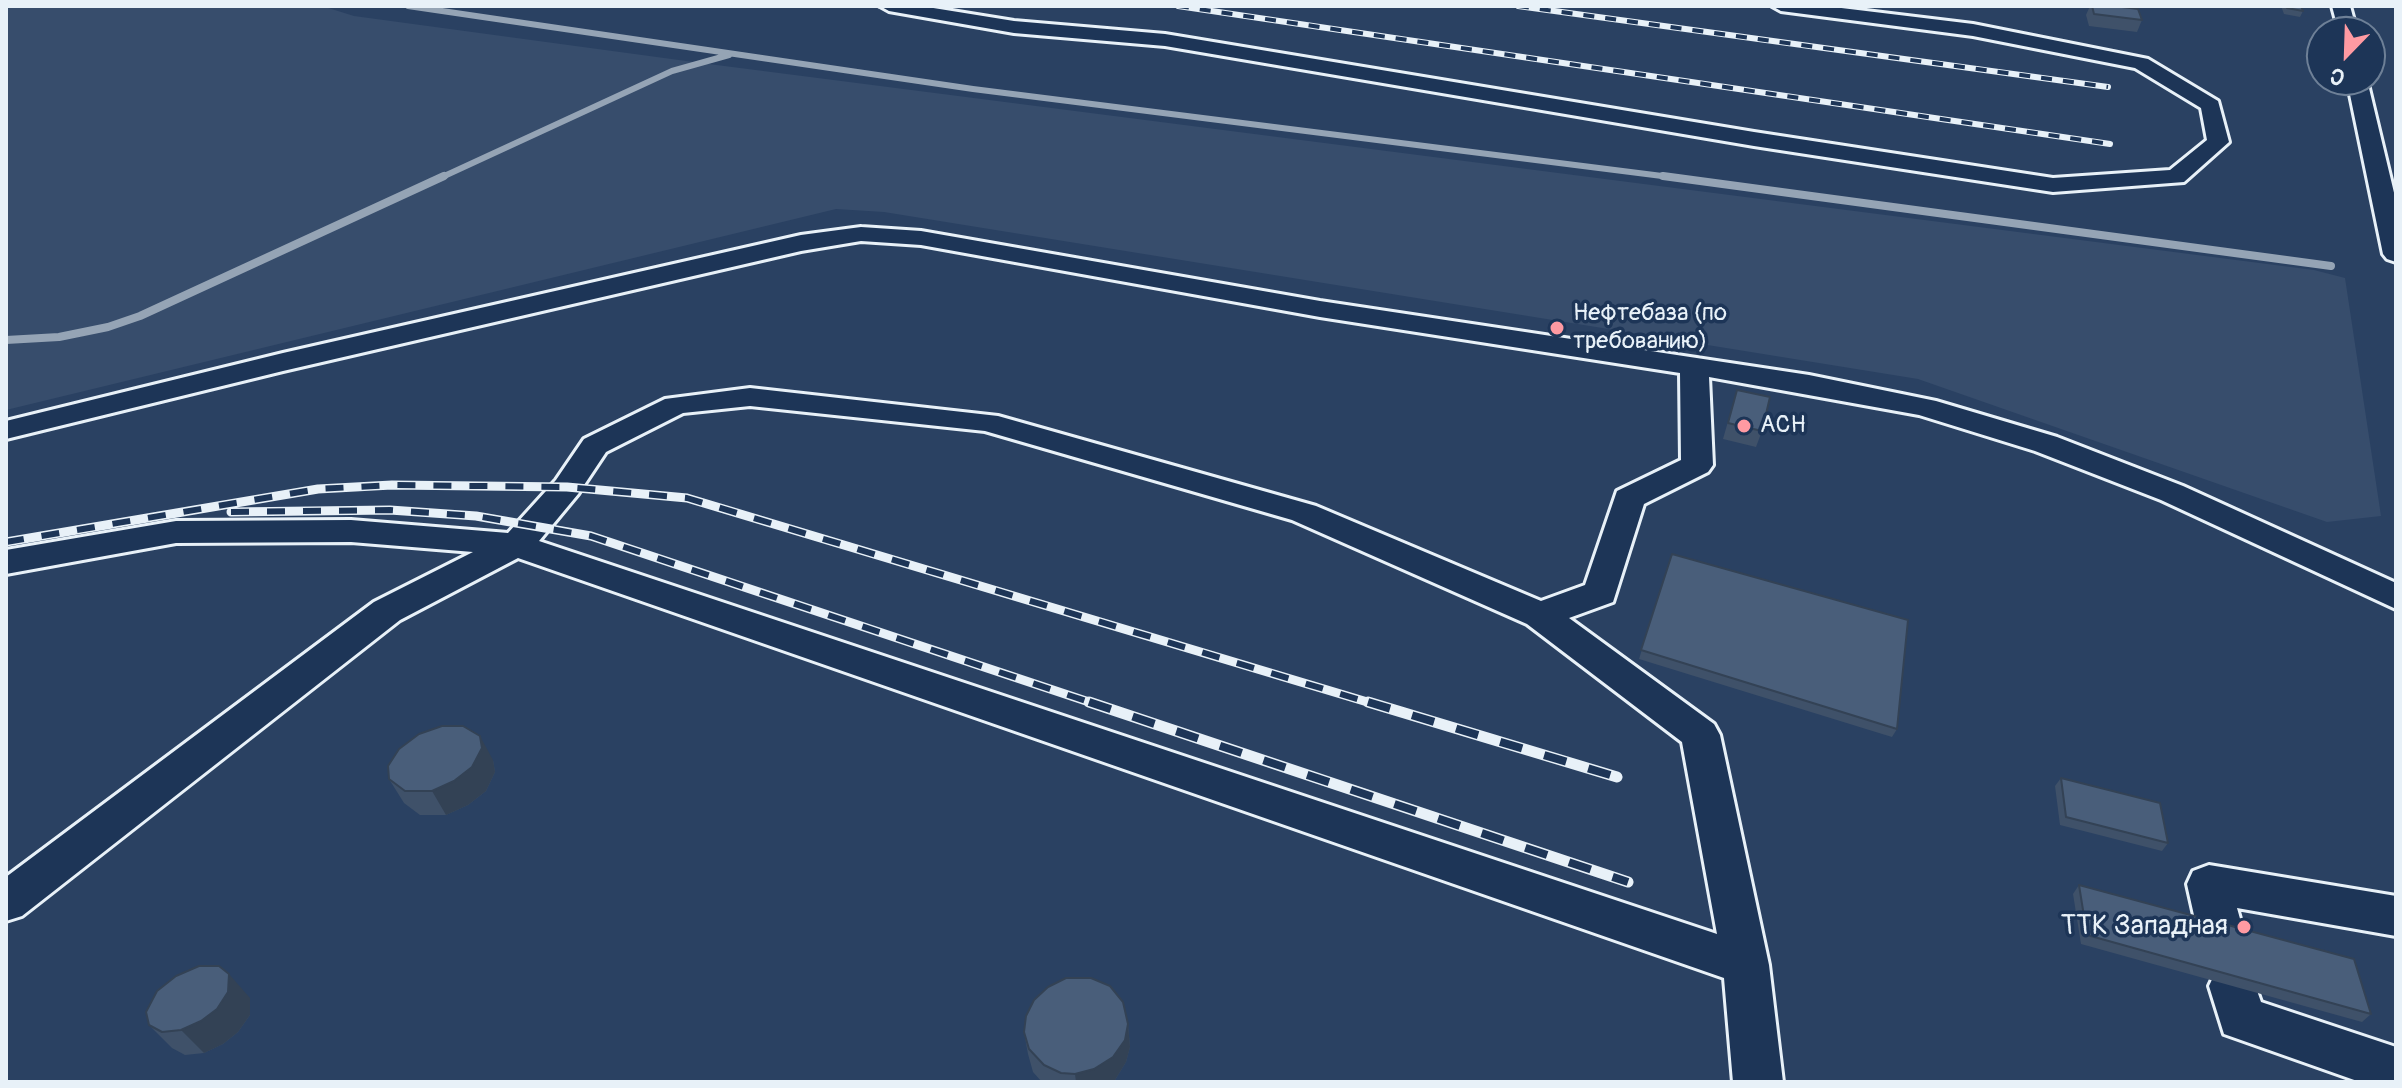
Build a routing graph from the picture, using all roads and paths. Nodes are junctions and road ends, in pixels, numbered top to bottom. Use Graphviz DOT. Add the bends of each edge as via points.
graph roads {
  1 [pos="889,6"];
  2 [pos="1781,6"];
  3 [pos="2361,96"];
  4 [pos="2396,254"];
  5 [pos="1695,366"];
  6 [pos="6,430"];
  7 [pos="516,545"];
  8 [pos="6,562"];
  9 [pos="2396,597"];
  10 [pos="1540,615"];
  11 [pos="6,902"];
  12 [pos="2396,916"];
  13 [pos="2221,933"];
  14 [pos="1746,965"];
  15 [pos="2233,986"];
  16 [pos="2396,1071"];
  17 [pos="1758,1082"];
  1 -- 2 [label="street" via="1014,27 1165,40 2053,185 2176,177 2218,142 2211,105 2141,63 1973,30"];
  3 -- 4 [label="street"];
  5 -- 6 [label="street" via="1320,309 921,238 861,234 755,253"];
  5 -- 9 [label="street" via="1925,407 2046,444 2172,493"];
  5 -- 10 [label="street" via="1697,465 1629,498 1600,593"];
  7 -- 8 [label="street" via="351,531 176,532"];
  7 -- 10 [label="street" via="595,446 676,405 750,397 987,422 1304,513"];
  7 -- 11 [label="street" via="387,611"];
  7 -- 14 [label="street"];
  10 -- 14 [label="street" via="1700,735"];
  12 -- 13 [label="street" via="2209,884"];
  14 -- 17 [label="street"];
  15 -- 16 [label="street" via="2241,1018"];
}
